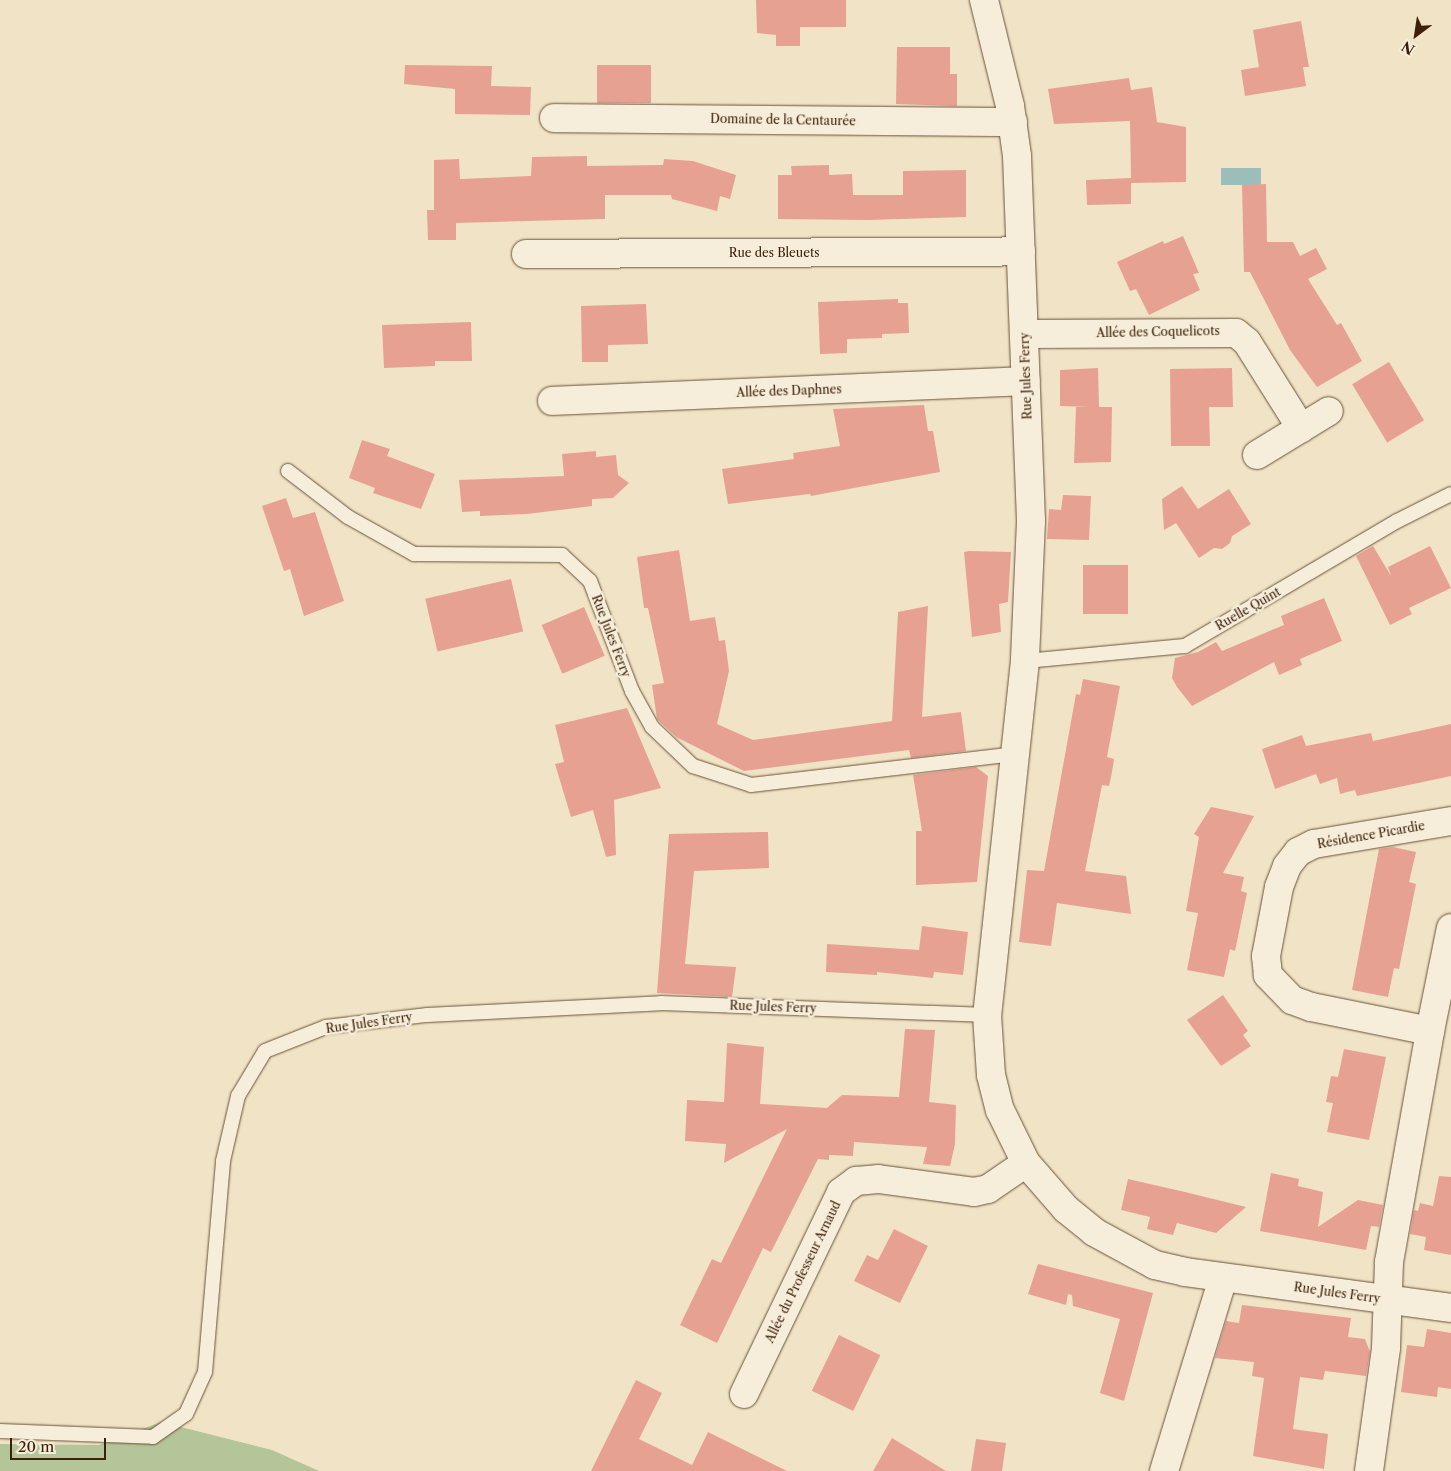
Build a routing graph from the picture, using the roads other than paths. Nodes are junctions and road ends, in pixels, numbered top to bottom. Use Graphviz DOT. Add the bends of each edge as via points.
graph roads {
  1 [pos="984,0"];
  2 [pos="554,118"];
  3 [pos="1013,122"];
  4 [pos="1021,251"];
  5 [pos="526,254"];
  6 [pos="1024,334"];
  7 [pos="1026,381"];
  8 [pos="552,401"];
  9 [pos="1329,411"];
  10 [pos="1301,428"];
  11 [pos="1257,455"];
  12 [pos="288,471"];
  13 [pos="1451,494"];
  14 [pos="1025,661"];
  15 [pos="1016,754"];
  16 [pos="1451,821"];
  17 [pos="1451,928"];
  18 [pos="987,1015"];
  19 [pos="1430,1031"];
  20 [pos="1026,1163"];
  21 [pos="1223,1278"];
  22 [pos="1388,1300"];
  23 [pos="1451,1308"];
  24 [pos="744,1394"];
  25 [pos="0,1432"];
  26 [pos="1164,1471"];
  27 [pos="1369,1471"];
  1 -- 3 [label="street, Rue Jules Ferry"];
  2 -- 3 [label="street, Domaine de la Centaurée"];
  3 -- 4 [label="street, Rue Jules Ferry"];
  4 -- 5 [label="street, Rue des Bleuets"];
  4 -- 6 [label="street, Rue Jules Ferry"];
  6 -- 7 [label="street, Rue Jules Ferry"];
  6 -- 10 [label="street, Allée des Coquelicots" via="1236,332 1247,342"];
  7 -- 8 [label="street, Allée des Daphnes"];
  7 -- 14 [label="street, Rue Jules Ferry" via="1032,564"];
  9 -- 10 [label="street"];
  10 -- 11 [label="street"];
  12 -- 15 [label="lane, Rue Jules Ferry" via="348,517 414,554 562,555 590,581 632,692 652,727 693,766 751,786"];
  13 -- 14 [label="lane, Ruelle Quint" via="1397,521 1185,646"];
  14 -- 15 [label="street, Rue Jules Ferry"];
  15 -- 18 [label="street, Rue Jules Ferry"];
  16 -- 19 [label="street, Résidence Picardie" via="1314,844 1298,852 1287,866 1279,887 1266,956 1268,975 1292,1000 1311,1007"];
  17 -- 19 [label="street"];
  18 -- 20 [label="street, Rue Jules Ferry" via="991,1075 1000,1110"];
  18 -- 25 [label="lane, Rue Jules Ferry" via="661,1003 427,1015 326,1027 265,1051 238,1096 223,1161 205,1372 186,1414 153,1437"];
  19 -- 22 [label="street" via="1389,1262"];
  20 -- 21 [label="street, Rue Jules Ferry" via="1066,1209 1126,1251 1155,1264"];
  20 -- 24 [label="street, Allée du Professeur Arnaud" via="988,1189 974,1192 878,1179 856,1181 841,1192"];
  21 -- 22 [label="street, Rue Jules Ferry"];
  21 -- 26 [label="street"];
  22 -- 23 [label="street, Rue Jules Ferry"];
  22 -- 27 [label="street" via="1386,1348"];
}
